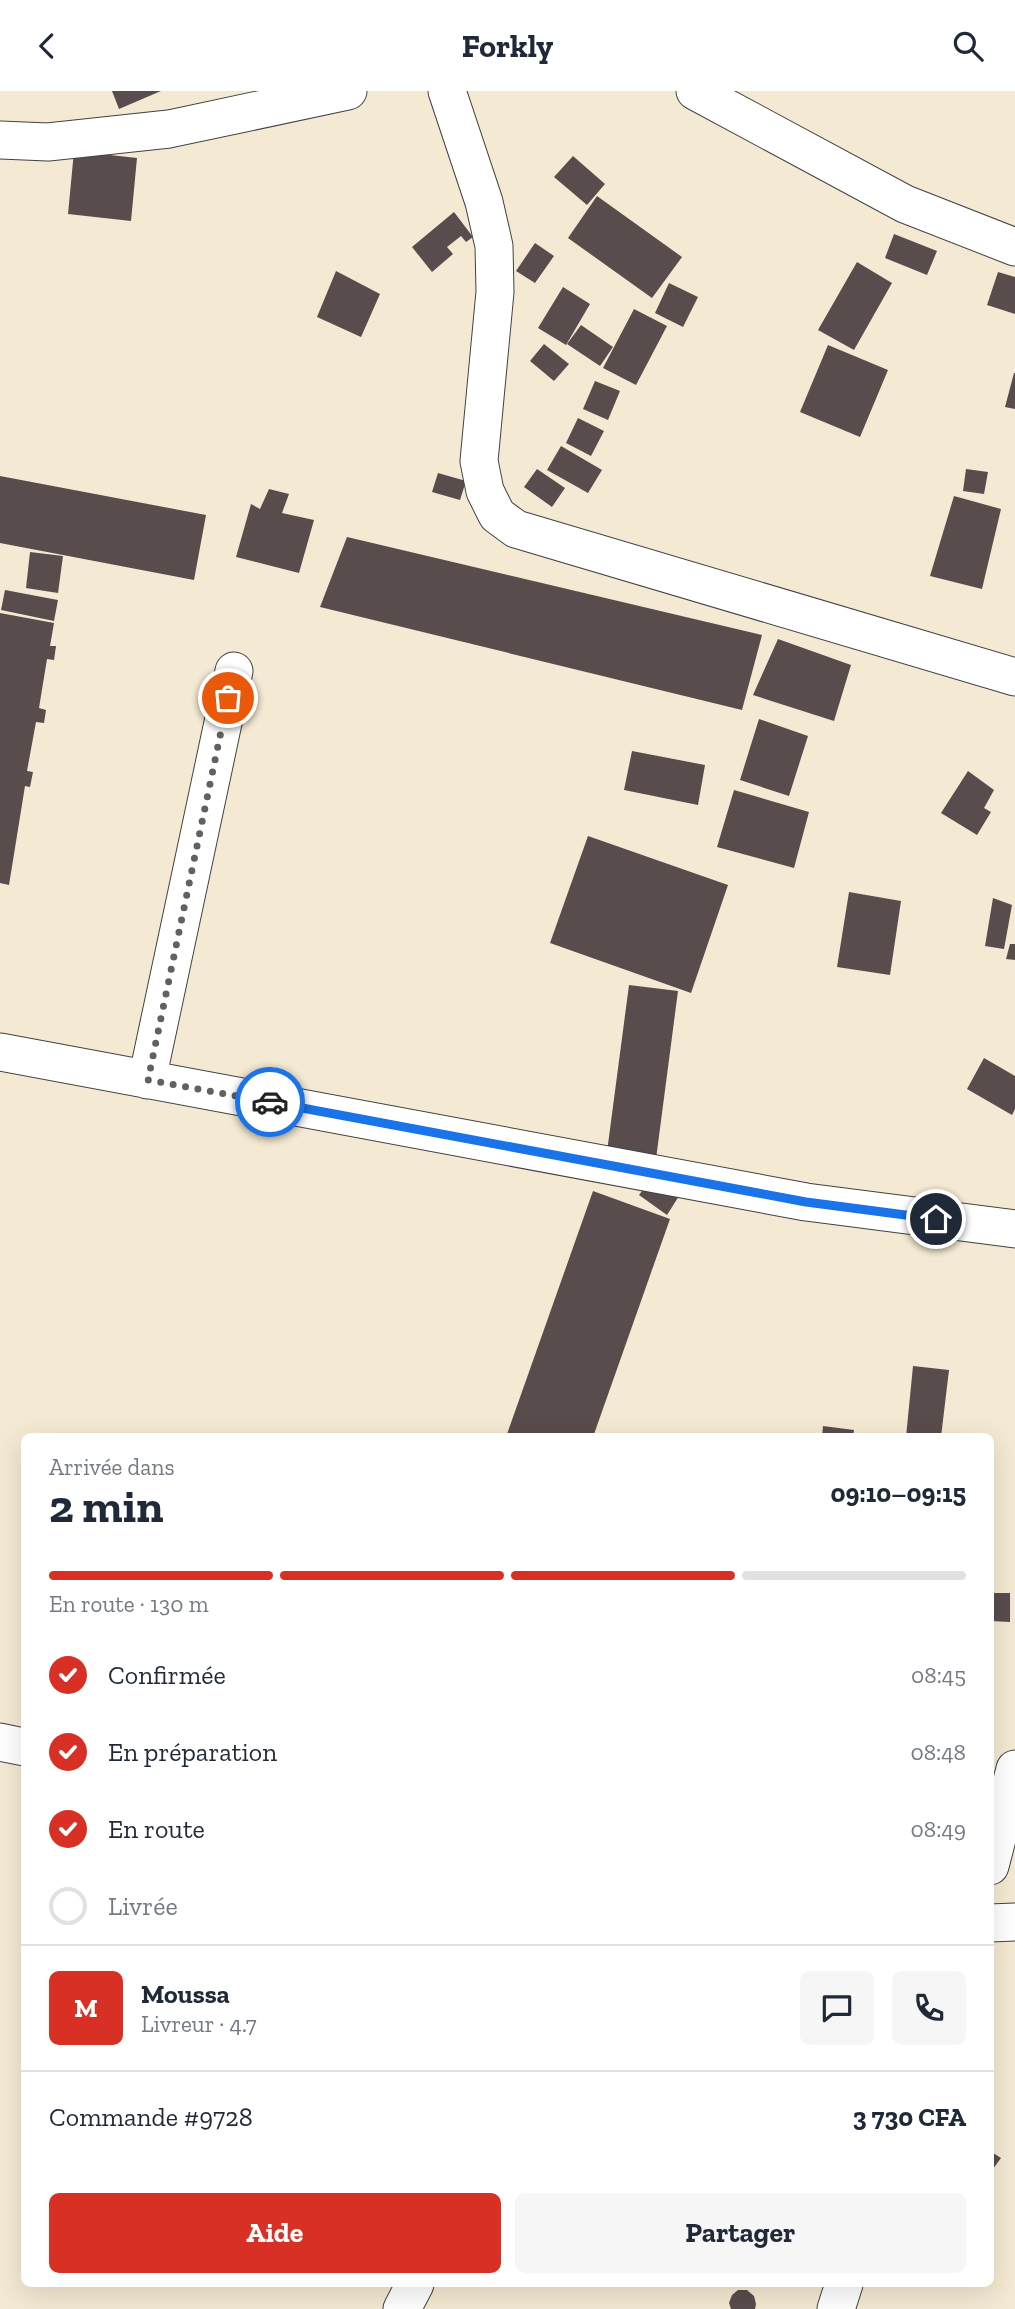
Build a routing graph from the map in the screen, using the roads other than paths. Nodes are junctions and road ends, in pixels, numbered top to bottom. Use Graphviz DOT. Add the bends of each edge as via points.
graph roads {
  1 [pos="348,91"];
  2 [pos="447,91"];
  3 [pos="695,91"];
  4 [pos="0,141"];
  5 [pos="1015,247"];
  6 [pos="234,671"];
  7 [pos="1015,677"];
  8 [pos="0,1052"];
  9 [pos="148,1080"];
  10 [pos="1015,1229"];
  11 [pos="0,1742"];
  12 [pos="21,1746"];
  13 [pos="1015,1769"];
  14 [pos="994,1850"];
  15 [pos="1015,1922"];
  16 [pos="994,1923"];
  17 [pos="413,2287"];
  18 [pos="843,2287"];
  19 [pos="402,2309"];
  20 [pos="836,2309"];
  1 -- 4 [label="street" via="169,129 48,142"];
  2 -- 7 [label="street" via="494,246 495,292 479,461 496,515 516,529"];
  3 -- 5 [label="street" via="905,204"];
  6 -- 9 [label="street"];
  8 -- 9 [label="street"];
  9 -- 10 [label="street" via="806,1202"];
  11 -- 12 [label="street"];
  13 -- 14 [label="street"];
  15 -- 16 [label="street"];
  17 -- 19 [label="street"];
  18 -- 20 [label="street"];
}
